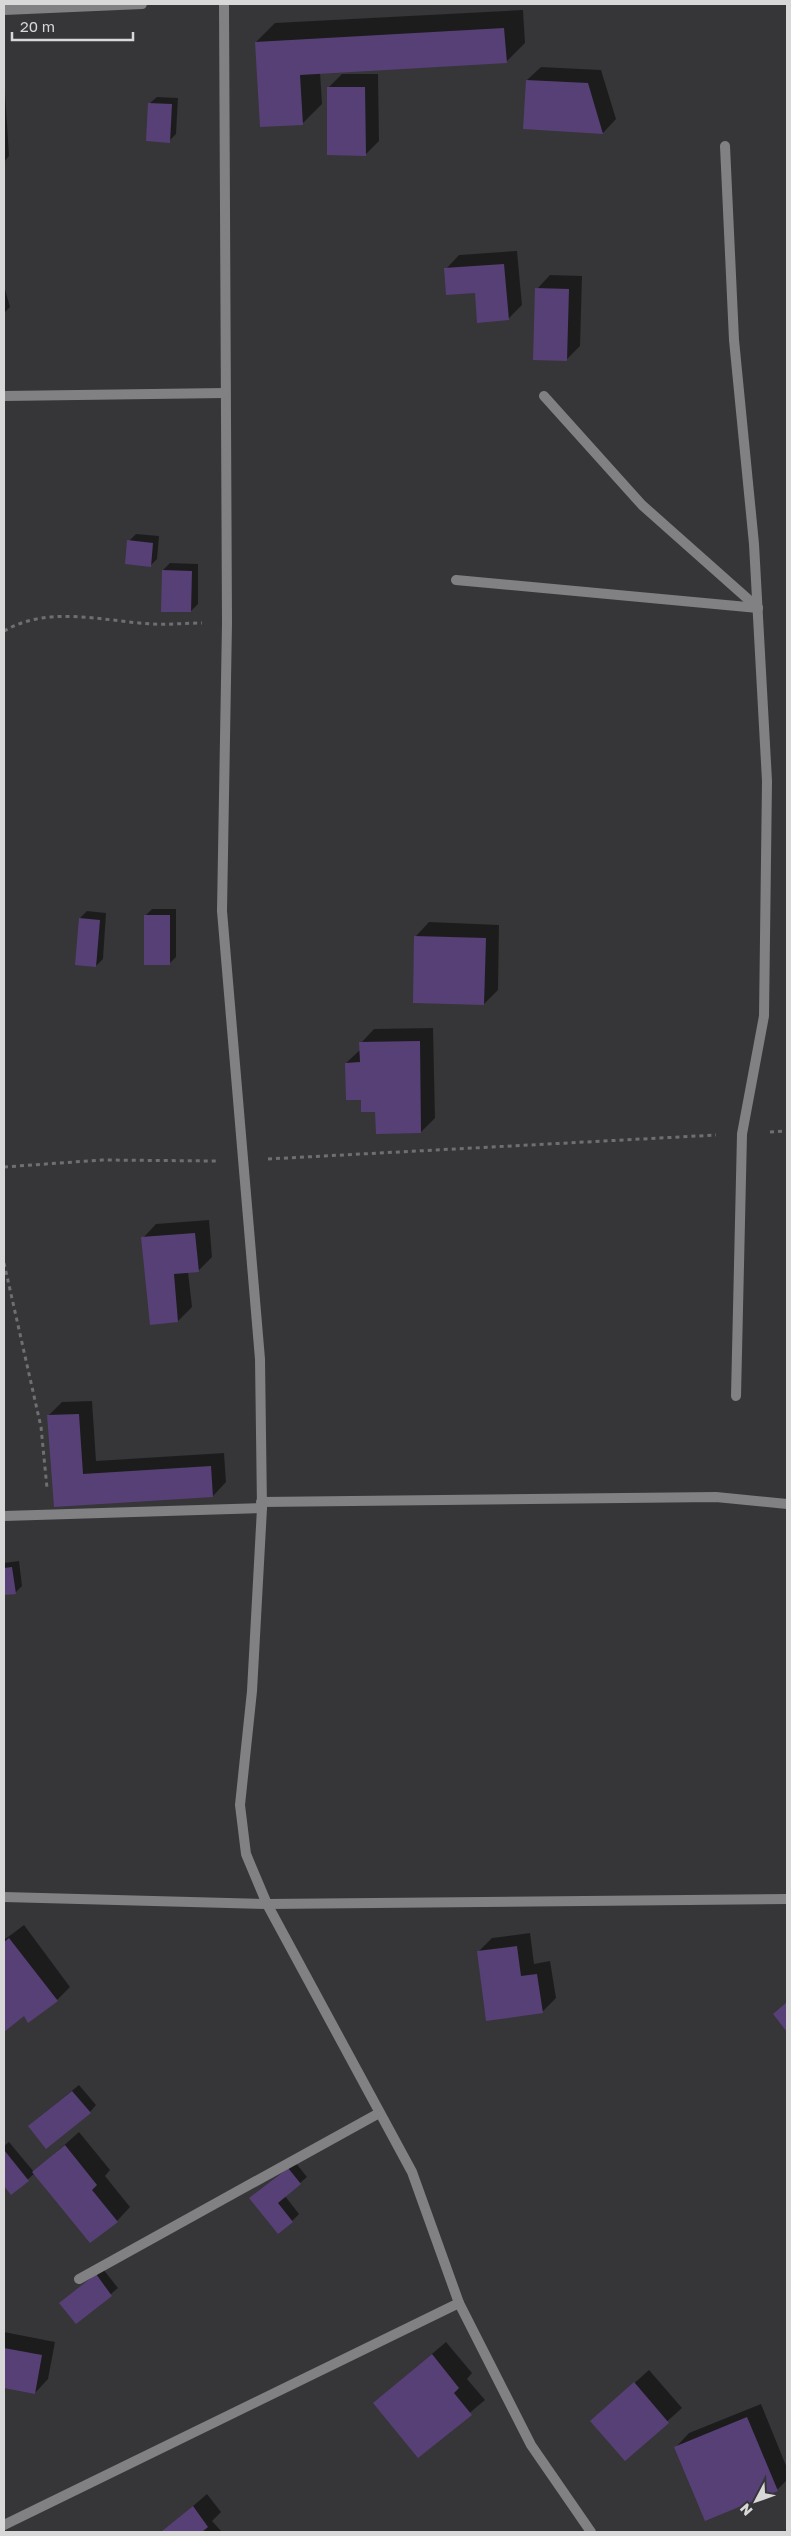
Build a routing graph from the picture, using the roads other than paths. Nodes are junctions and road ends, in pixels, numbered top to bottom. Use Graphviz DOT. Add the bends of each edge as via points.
graph roads {
  1 [pos="142,4"];
  2 [pos="224,4"];
  3 [pos="4,10"];
  4 [pos="725,146"];
  5 [pos="225,393"];
  6 [pos="4,396"];
  7 [pos="544,396"];
  8 [pos="456,580"];
  9 [pos="758,608"];
  10 [pos="736,1396"];
  11 [pos="787,1504"];
  12 [pos="261,1505"];
  13 [pos="4,1516"];
  14 [pos="4,1897"];
  15 [pos="787,1900"];
  16 [pos="267,1904"];
  17 [pos="379,2113"];
  18 [pos="79,2279"];
  19 [pos="459,2303"];
  20 [pos="4,2525"];
  21 [pos="590,2532"];
  1 -- 3 [label="street"];
  2 -- 5 [label="street"];
  4 -- 9 [label="street" via="734,340"];
  5 -- 6 [label="street"];
  5 -- 12 [label="street" via="227,623 222,911 260,1359"];
  7 -- 9 [label="street" via="642,505"];
  8 -- 9 [label="street"];
  9 -- 10 [label="street" via="767,781 764,1016 742,1134"];
  11 -- 12 [label="street" via="716,1497"];
  12 -- 13 [label="street"];
  12 -- 16 [label="street" via="252,1691 240,1805 246,1854"];
  14 -- 16 [label="street"];
  15 -- 16 [label="street"];
  16 -- 17 [label="street"];
  17 -- 18 [label="street"];
  17 -- 19 [label="street" via="412,2172"];
  19 -- 20 [label="street"];
  19 -- 21 [label="street" via="531,2446"];
}
